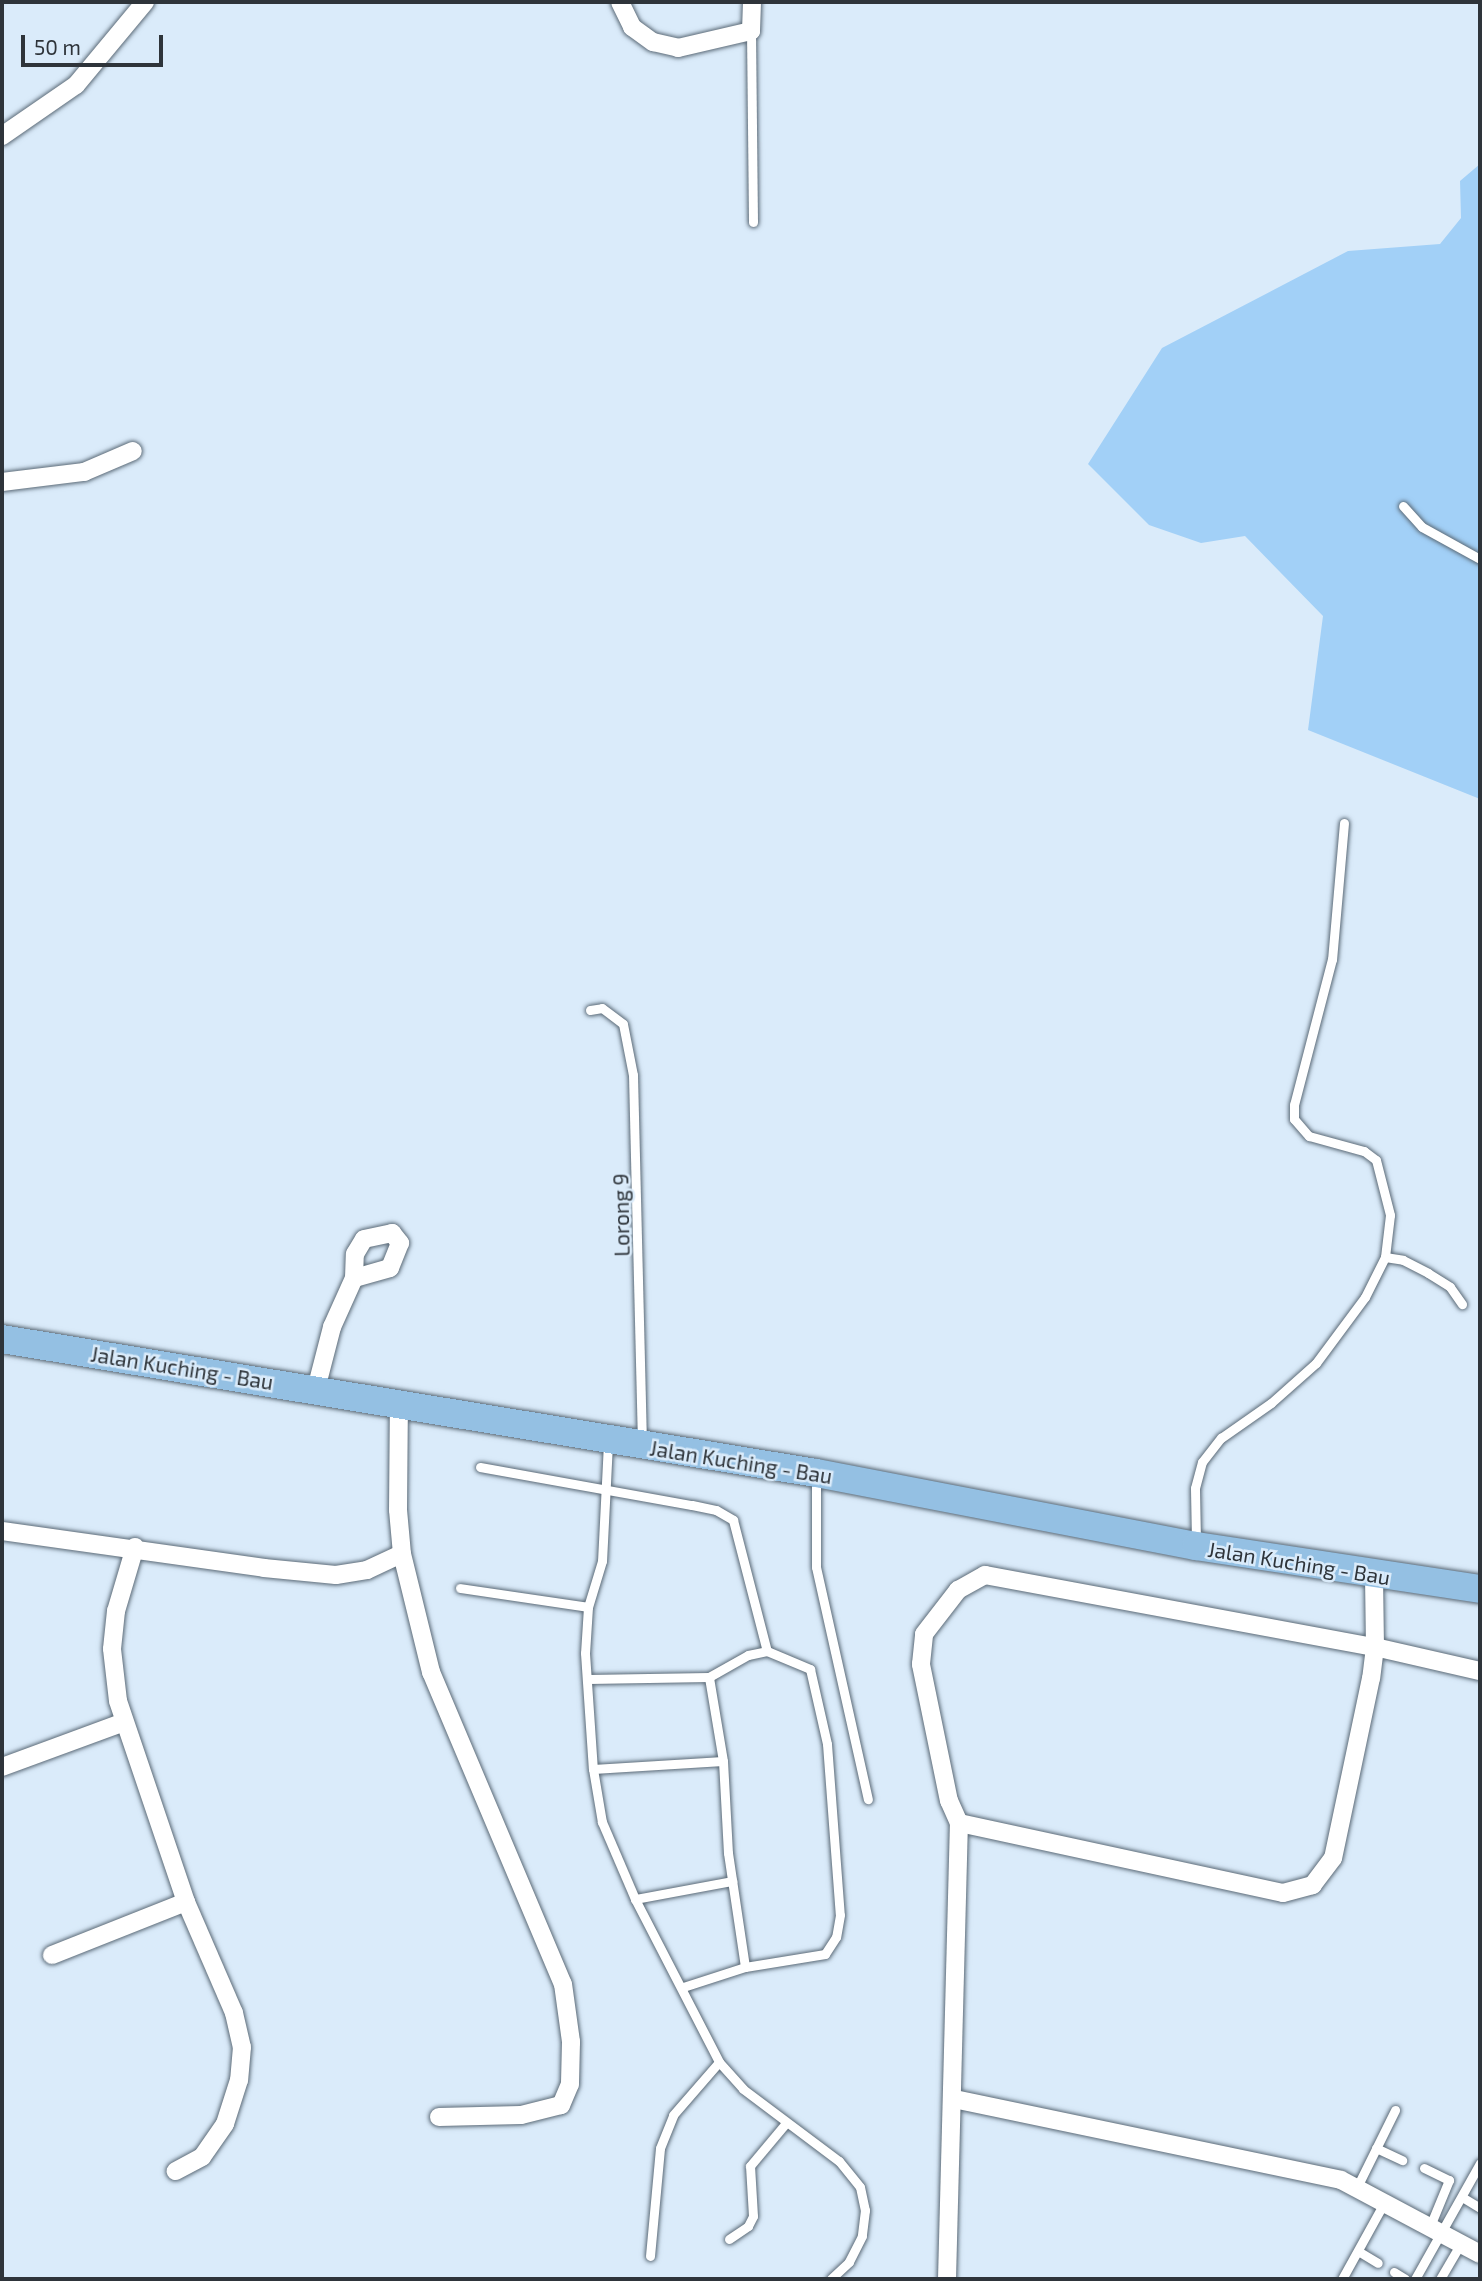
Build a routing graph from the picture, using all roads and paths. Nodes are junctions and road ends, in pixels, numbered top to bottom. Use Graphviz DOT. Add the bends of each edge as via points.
graph roads {
  1 [pos="145,2"];
  2 [pos="620,2"];
  3 [pos="752,2"];
  4 [pos="751,32"];
  5 [pos="2,136"];
  6 [pos="753,222"];
  7 [pos="133,451"];
  8 [pos="2,482"];
  9 [pos="1403,506"];
  10 [pos="1480,559"];
  11 [pos="1344,822"];
  12 [pos="590,1010"];
  13 [pos="1385,1257"];
  14 [pos="354,1278"];
  15 [pos="1462,1304"];
  16 [pos="2,1339"];
  17 [pos="316,1389"];
  18 [pos="400,1405"];
  19 [pos="609,1439"];
  20 [pos="642,1446"];
  21 [pos="480,1467"];
  22 [pos="816,1473"];
  23 [pos="604,1489"];
  24 [pos="2,1531"];
  25 [pos="1196,1546"];
  26 [pos="135,1547"];
  27 [pos="402,1554"];
  28 [pos="1374,1576"];
  29 [pos="460,1588"];
  30 [pos="1480,1589"];
  31 [pos="588,1606"];
  32 [pos="1375,1647"];
  33 [pos="767,1651"];
  34 [pos="1480,1671"];
  35 [pos="709,1677"];
  36 [pos="588,1679"];
  37 [pos="124,1722"];
  38 [pos="723,1761"];
  39 [pos="2,1768"];
  40 [pos="593,1769"];
  41 [pos="868,1799"];
  42 [pos="959,1823"];
  43 [pos="732,1881"];
  44 [pos="635,1899"];
  45 [pos="186,1902"];
  46 [pos="52,1955"];
  47 [pos="745,1967"];
  48 [pos="683,1987"];
  49 [pos="719,2062"];
  50 [pos="954,2099"];
  51 [pos="1395,2110"];
  52 [pos="439,2117"];
  53 [pos="786,2123"];
  54 [pos="1376,2148"];
  55 [pos="1402,2160"];
  56 [pos="1480,2163"];
  57 [pos="1424,2168"];
  58 [pos="176,2171"];
  59 [pos="1357,2187"];
  60 [pos="1462,2197"];
  61 [pos="1385,2200"];
  62 [pos="1480,2208"];
  63 [pos="1437,2230"];
  64 [pos="729,2238"];
  65 [pos="1461,2243"];
  66 [pos="1358,2250"];
  67 [pos="1480,2255"];
  68 [pos="650,2256"];
  69 [pos="1378,2263"];
  70 [pos="1394,2272"];
  71 [pos="831,2279"];
  72 [pos="947,2279"];
  73 [pos="1342,2279"];
  74 [pos="1405,2279"];
  75 [pos="1415,2279"];
  76 [pos="1440,2279"];
  1 -- 5 [label="street" via="76,85"];
  2 -- 4 [label="street" via="632,27 653,42 678,48"];
  3 -- 4 [label="street"];
  4 -- 6 [label="lane"];
  7 -- 8 [label="street" via="84,472 28,475"];
  9 -- 10 [label="lane" via="1422,527"];
  11 -- 13 [label="lane" via="1332,959 1294,1119 1309,1136 1364,1151 1376,1160 1390,1215"];
  12 -- 20 [label="lane, Lorong 9" via="602,1008 623,1024 633,1075"];
  13 -- 15 [label="lane" via="1428,1273 1450,1287"];
  13 -- 25 [label="lane" via="1365,1297 1316,1363 1271,1403 1221,1438 1202,1462 1195,1488"];
  14 -- 17 [label="street" via="332,1327"];
  16 -- 17 [label="main road, Jalan Kuching - Bau"];
  17 -- 18 [label="main road, Jalan Kuching - Bau"];
  18 -- 19 [label="main road, Jalan Kuching - Bau"];
  18 -- 27 [label="street"];
  19 -- 20 [label="main road, Jalan Kuching - Bau"];
  19 -- 23 [label="lane"];
  20 -- 22 [label="main road, Jalan Kuching - Bau"];
  21 -- 23 [label="lane"];
  22 -- 25 [label="main road, Jalan Kuching - Bau"];
  22 -- 41 [label="lane" via="816,1567"];
  23 -- 31 [label="lane" via="602,1561"];
  23 -- 33 [label="lane" via="716,1510 733,1520"];
  24 -- 26 [label="street"];
  25 -- 28 [label="main road, Jalan Kuching - Bau"];
  26 -- 27 [label="street" via="336,1575 367,1570"];
  26 -- 37 [label="street" via="120,1584 112,1649"];
  27 -- 52 [label="street" via="431,1672 487,1814 563,1984 571,2042 570,2084 561,2105 522,2115"];
  28 -- 30 [label="main road, Jalan Kuching - Bau"];
  28 -- 32 [label="street"];
  29 -- 31 [label="lane"];
  31 -- 36 [label="lane"];
  32 -- 34 [label="street"];
  32 -- 42 [label="street" via="1333,1858 1313,1885 1283,1893"];
  32 -- 42 [label="street" via="985,1574 958,1590 924,1634 921,1664 949,1801"];
  33 -- 35 [label="lane" via="748,1655"];
  33 -- 47 [label="lane" via="810,1669 827,1744 841,1914 836,1937 825,1954"];
  35 -- 36 [label="lane"];
  35 -- 38 [label="lane"];
  36 -- 40 [label="lane"];
  37 -- 39 [label="street"];
  37 -- 45 [label="street"];
  38 -- 40 [label="lane"];
  38 -- 43 [label="lane"];
  40 -- 44 [label="lane" via="602,1822"];
  42 -- 50 [label="street"];
  43 -- 44 [label="lane"];
  43 -- 47 [label="lane"];
  44 -- 48 [label="lane"];
  45 -- 46 [label="street"];
  45 -- 58 [label="street" via="234,2012 242,2047 239,2080 225,2124 202,2157"];
  47 -- 48 [label="lane"];
  48 -- 49 [label="lane"];
  49 -- 53 [label="lane" via="743,2089"];
  49 -- 68 [label="lane" via="673,2115 660,2148"];
  50 -- 59 [label="street"];
  50 -- 72 [label="street"];
  51 -- 54 [label="lane"];
  53 -- 64 [label="lane" via="750,2166 753,2216 748,2226"];
  53 -- 71 [label="lane" via="839,2161 860,2187 865,2210 862,2236 849,2262"];
  54 -- 55 [label="lane"];
  54 -- 59 [label="lane"];
  56 -- 60 [label="lane"];
  57 -- 63 [label="lane" via="1449,2180"];
  59 -- 61 [label="street"];
  60 -- 62 [label="lane"];
  60 -- 63 [label="lane"];
  61 -- 63 [label="street"];
  61 -- 66 [label="lane"];
  63 -- 65 [label="street"];
  63 -- 75 [label="lane"];
  65 -- 67 [label="street"];
  65 -- 76 [label="lane"];
  66 -- 69 [label="lane"];
  66 -- 73 [label="lane"];
  70 -- 74 [label="lane"];
}
